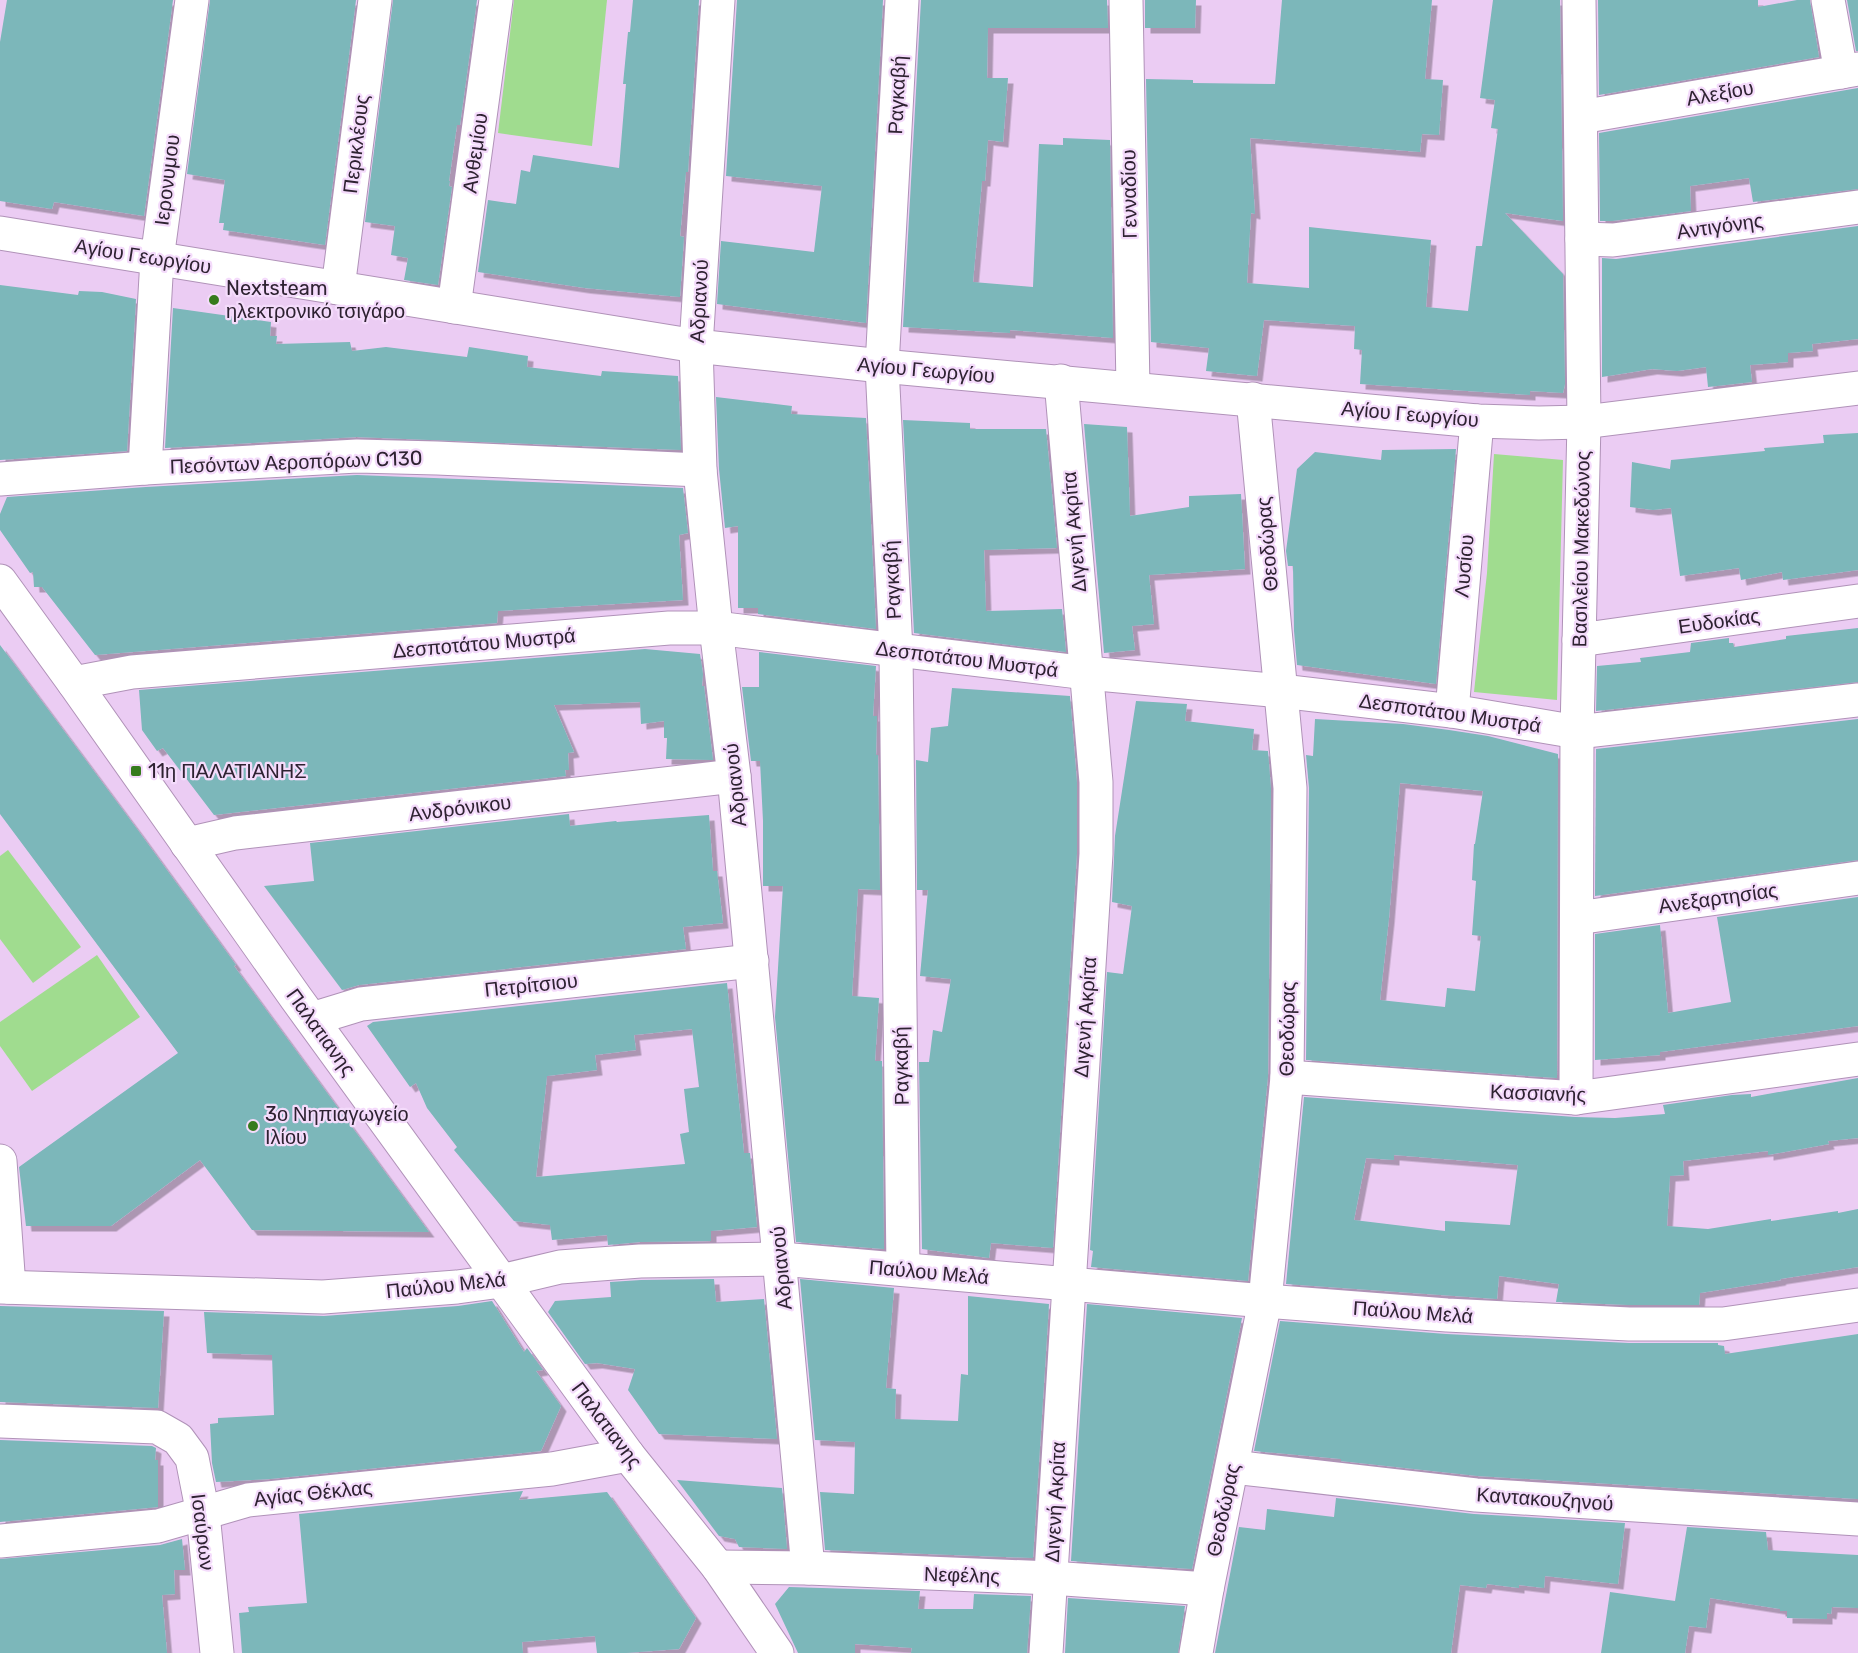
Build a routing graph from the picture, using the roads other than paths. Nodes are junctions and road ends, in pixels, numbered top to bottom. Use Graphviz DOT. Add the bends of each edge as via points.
graph roads {
  1 [pos="192,0"];
  2 [pos="375,0"];
  3 [pos="496,0"];
  4 [pos="717,0"];
  5 [pos="902,0"];
  6 [pos="1126,0"];
  7 [pos="1579,0"];
  8 [pos="1827,0"];
  9 [pos="1850,71"];
  10 [pos="1581,117"];
  11 [pos="1858,207"];
  12 [pos="0,233"];
  13 [pos="1582,239"];
  14 [pos="157,259"];
  15 [pos="338,288"];
  16 [pos="454,307"];
  17 [pos="696,346"];
  18 [pos="882,366"];
  19 [pos="1061,381"];
  20 [pos="1133,388"];
  21 [pos="1858,388"];
  22 [pos="1253,399"];
  23 [pos="1477,421"];
  24 [pos="1584,422"];
  25 [pos="145,468"];
  26 [pos="700,470"];
  27 [pos="0,478"];
  28 [pos="0,581"];
  29 [pos="1858,601"];
  30 [pos="716,628"];
  31 [pos="1579,640"];
  32 [pos="896,651"];
  33 [pos="1087,673"];
  34 [pos="74,683"];
  35 [pos="1281,691"];
  36 [pos="1858,700"];
  37 [pos="1452,711"];
  38 [pos="1577,732"];
  39 [pos="734,776"];
  40 [pos="187,844"];
  41 [pos="1858,878"];
  42 [pos="1577,918"];
  43 [pos="752,961"];
  44 [pos="312,1019"];
  45 [pos="1858,1059"];
  46 [pos="1287,1077"];
  47 [pos="1576,1098"];
  48 [pos="0,1161"];
  49 [pos="781,1259"];
  50 [pos="903,1269"];
  51 [pos="501,1281"];
  52 [pos="1068,1284"];
  53 [pos="4,1287"];
  54 [pos="1265,1301"];
  55 [pos="1858,1305"];
  56 [pos="0,1421"];
  57 [pos="628,1455"];
  58 [pos="1233,1467"];
  59 [pos="203,1514"];
  60 [pos="1858,1519"];
  61 [pos="0,1541"];
  62 [pos="718,1567"];
  63 [pos="808,1568"];
  64 [pos="1051,1578"];
  65 [pos="1207,1588"];
  66 [pos="766,1652"];
  67 [pos="217,1653"];
  68 [pos="1046,1653"];
  69 [pos="1196,1653"];
  1 -- 14 [label="street, Ιερονυμου"];
  2 -- 15 [label="street, Περικλέους"];
  3 -- 16 [label="street, Ανθεμίου"];
  4 -- 17 [label="street, Αδριανού"];
  5 -- 18 [label="street, Ραγκαβή"];
  6 -- 20 [label="street, Γενναδίου"];
  7 -- 10 [label="street, Βασιλείου Μακεδώνος"];
  8 -- 9 [label="street"];
  9 -- 10 [label="street, Αλεξίου"];
  10 -- 13 [label="street, Βασιλείου Μακεδώνος"];
  11 -- 13 [label="street, Αντιγόνης" via="1613,240"];
  12 -- 14 [label="street, Αγίου Γεωργίου"];
  13 -- 24 [label="street, Βασιλείου Μακεδώνος"];
  14 -- 15 [label="street, Αγίου Γεωργίου"];
  14 -- 25 [label="street, Ιερονυμου"];
  15 -- 16 [label="street, Αγίου Γεωργίου"];
  16 -- 17 [label="street, Αγίου Γεωργίου"];
  17 -- 18 [label="street, Αγίου Γεωργίου"];
  17 -- 26 [label="street, Αδριανού"];
  18 -- 19 [label="street, Αγίου Γεωργίου"];
  18 -- 32 [label="street, Ραγκαβή"];
  19 -- 20 [label="street, Αγίου Γεωργίου"];
  19 -- 33 [label="street, Διγενή Ακρίτα"];
  20 -- 22 [label="street, Αγίου Γεωργίου"];
  21 -- 24 [label="street, Αγίου Γεωργίου"];
  22 -- 23 [label="street, Αγίου Γεωργίου"];
  22 -- 35 [label="street, Θεοδώρας"];
  23 -- 24 [label="street, Αγίου Γεωργίου"];
  23 -- 37 [label="street, Λυσίου"];
  24 -- 31 [label="street, Βασιλείου Μακεδώνος"];
  25 -- 26 [label="street, Πεσόντων Αεροπόρων C130" via="357,456"];
  25 -- 27 [label="street, Πεσόντων Αεροπόρων C130"];
  26 -- 30 [label="street, Αδριανού"];
  28 -- 34 [label="street, Παλατιανης"];
  29 -- 31 [label="street, Ευδοκίας"];
  30 -- 32 [label="street, Δεσποτάτου Μυστρά"];
  30 -- 34 [label="street, Δεσποτάτου Μυστρά" via="669,628 132,672"];
  30 -- 39 [label="street, Αδριανού"];
  31 -- 38 [label="street, Βασιλείου Μακεδώνος"];
  32 -- 33 [label="street, Δεσποτάτου Μυστρά"];
  32 -- 50 [label="street, Ραγκαβή"];
  33 -- 35 [label="street, Δεσποτάτου Μυστρά"];
  33 -- 52 [label="street, Διγενή Ακρίτα" via="1096,782 1096,854"];
  34 -- 40 [label="street, Παλατιανης"];
  35 -- 37 [label="street, Δεσποτάτου Μυστρά"];
  35 -- 46 [label="street, Θεοδώρας" via="1290,788"];
  36 -- 38 [label="street, Δεσποτάτου Μυστρά"];
  37 -- 38 [label="street, Δεσποτάτου Μυστρά"];
  38 -- 42 [label="street, Βασιλείου Μακεδώνος"];
  39 -- 40 [label="street, Ανδρόνικου" via="235,833"];
  39 -- 43 [label="street, Αδριανού"];
  40 -- 44 [label="street, Παλατιανης"];
  41 -- 42 [label="street, Ανεξαρτησίας"];
  42 -- 47 [label="street, Βασιλείου Μακεδώνος"];
  43 -- 44 [label="street, Πετρίτσιου" via="361,1004"];
  43 -- 49 [label="street, Αδριανού"];
  44 -- 51 [label="street, Παλατιανης"];
  45 -- 47 [label="street, Κασσιανής"];
  46 -- 47 [label="street, Κασσιανής"];
  46 -- 54 [label="street, Θεοδώρας"];
  48 -- 53 [label="street"];
  49 -- 50 [label="street, Παύλου Μελά"];
  49 -- 51 [label="street, Παύλου Μελά" via="640,1261 560,1268"];
  49 -- 63 [label="street, Αδριανού"];
  50 -- 52 [label="street, Παύλου Μελά"];
  51 -- 53 [label="street, Παύλου Μελά" via="323,1297"];
  51 -- 57 [label="street, Παλατιανης"];
  52 -- 54 [label="street, Παύλου Μελά"];
  52 -- 64 [label="street, Διγενή Ακρίτα"];
  54 -- 55 [label="street, Παύλου Μελά" via="1629,1324 1723,1324"];
  54 -- 58 [label="street, Θεοδώρας"];
  56 -- 59 [label="street, Ισαύρων" via="157,1427 178,1439 192,1458"];
  57 -- 59 [label="street, Αγίας Θέκλας" via="552,1469 248,1500"];
  57 -- 62 [label="street, Παλατιανης"];
  58 -- 60 [label="street, Καντακουζηνού" via="1476,1495"];
  58 -- 65 [label="street, Θεοδώρας"];
  59 -- 61 [label="street, Αγίας Θέκλας" via="158,1526"];
  59 -- 67 [label="street, Ισαύρων"];
  62 -- 63 [label="street, Νεφέλης"];
  62 -- 66 [label="street, Παλατιανης"];
  63 -- 64 [label="street, Νεφέλης"];
  64 -- 65 [label="street, Νεφέλης"];
  64 -- 68 [label="street, Διγενή Ακρίτα"];
  65 -- 69 [label="street, Θεοδώρας"];
}
